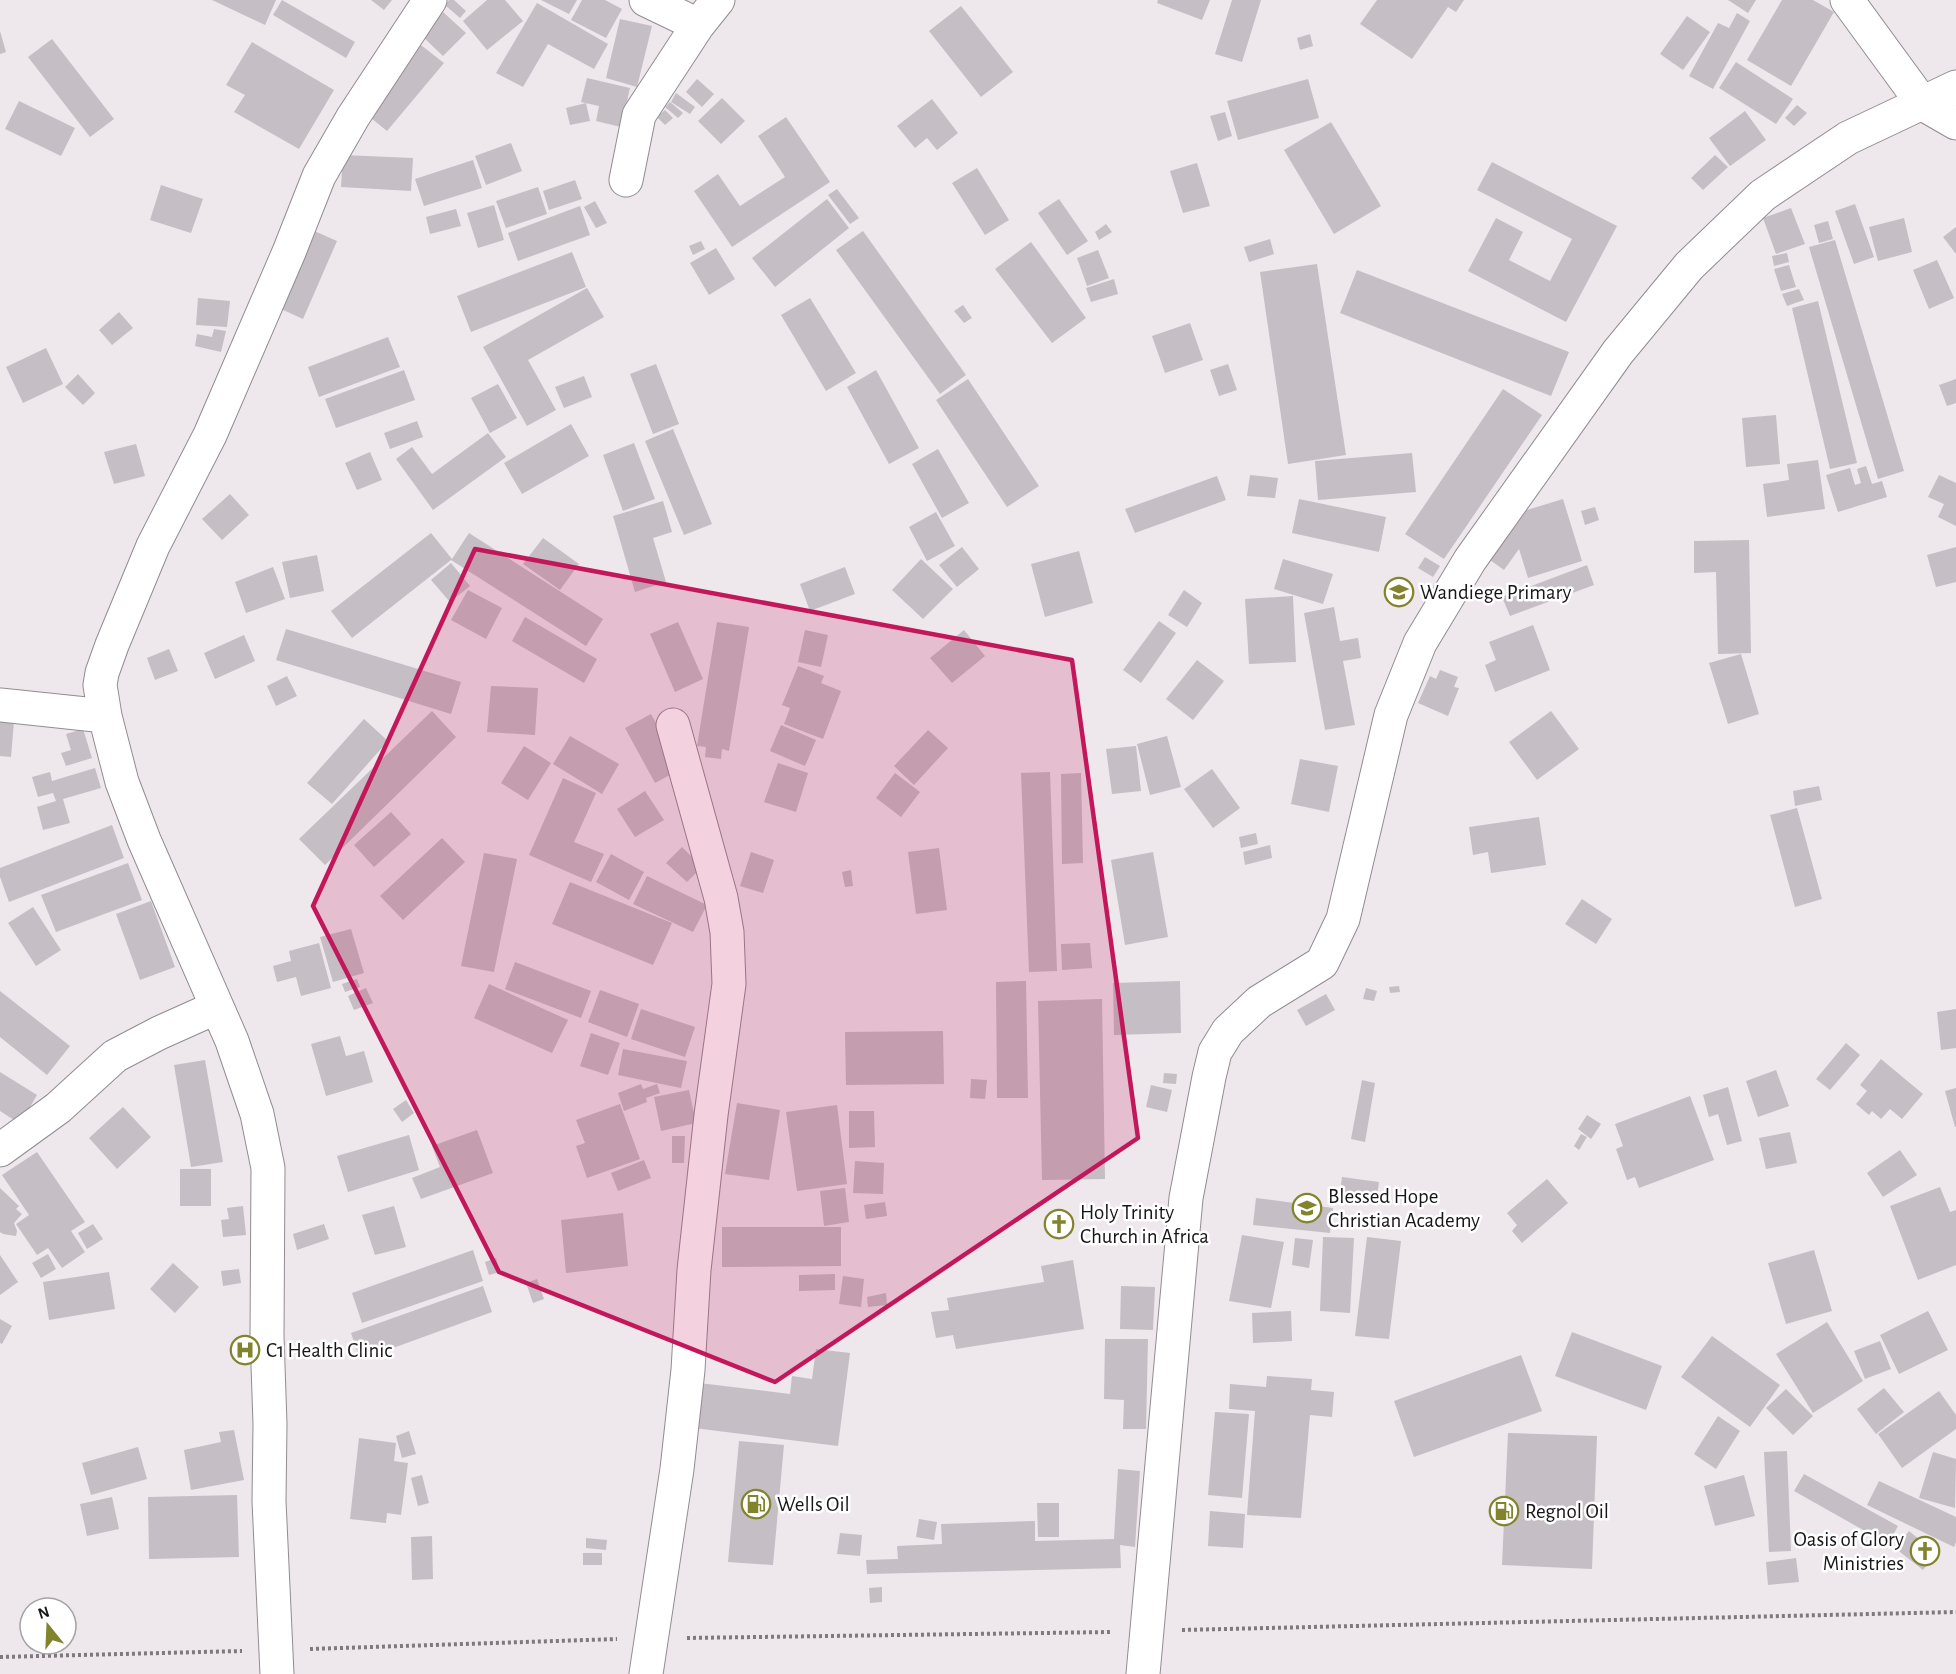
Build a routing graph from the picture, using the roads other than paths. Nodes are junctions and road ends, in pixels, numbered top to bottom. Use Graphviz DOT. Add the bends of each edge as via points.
graph roads {
  1 [pos="430,0"];
  2 [pos="646,0"];
  3 [pos="1847,0"];
  4 [pos="708,12"];
  5 [pos="1956,87"];
  6 [pos="1923,104"];
  7 [pos="1956,123"];
  8 [pos="626,180"];
  9 [pos="0,705"];
  10 [pos="105,716"];
  11 [pos="673,725"];
  12 [pos="217,1007"];
  13 [pos="0,1150"];
  14 [pos="277,1662"];
  15 [pos="646,1674"];
  16 [pos="1143,1674"];
  1 -- 10 [label="street" via="319,176 210,435 153,546 112,645 100,685"];
  2 -- 4 [label="street"];
  3 -- 6 [label="street"];
  4 -- 8 [label="street" via="639,115"];
  5 -- 6 [label="street"];
  6 -- 7 [label="street"];
  6 -- 16 [label="street" via="1848,138 1763,195 1689,266 1617,352 1470,560 1420,643 1391,715 1343,920 1322,963 1259,1002 1228,1030 1215,1052 1186,1198"];
  9 -- 10 [label="street"];
  10 -- 12 [label="street" via="122,782 144,840"];
  11 -- 15 [label="street" via="721,898 729,984 694,1270 677,1469"];
  12 -- 13 [label="street" via="115,1056 58,1108"];
  12 -- 14 [label="street" via="257,1114 268,1168 269,1501"];
}
